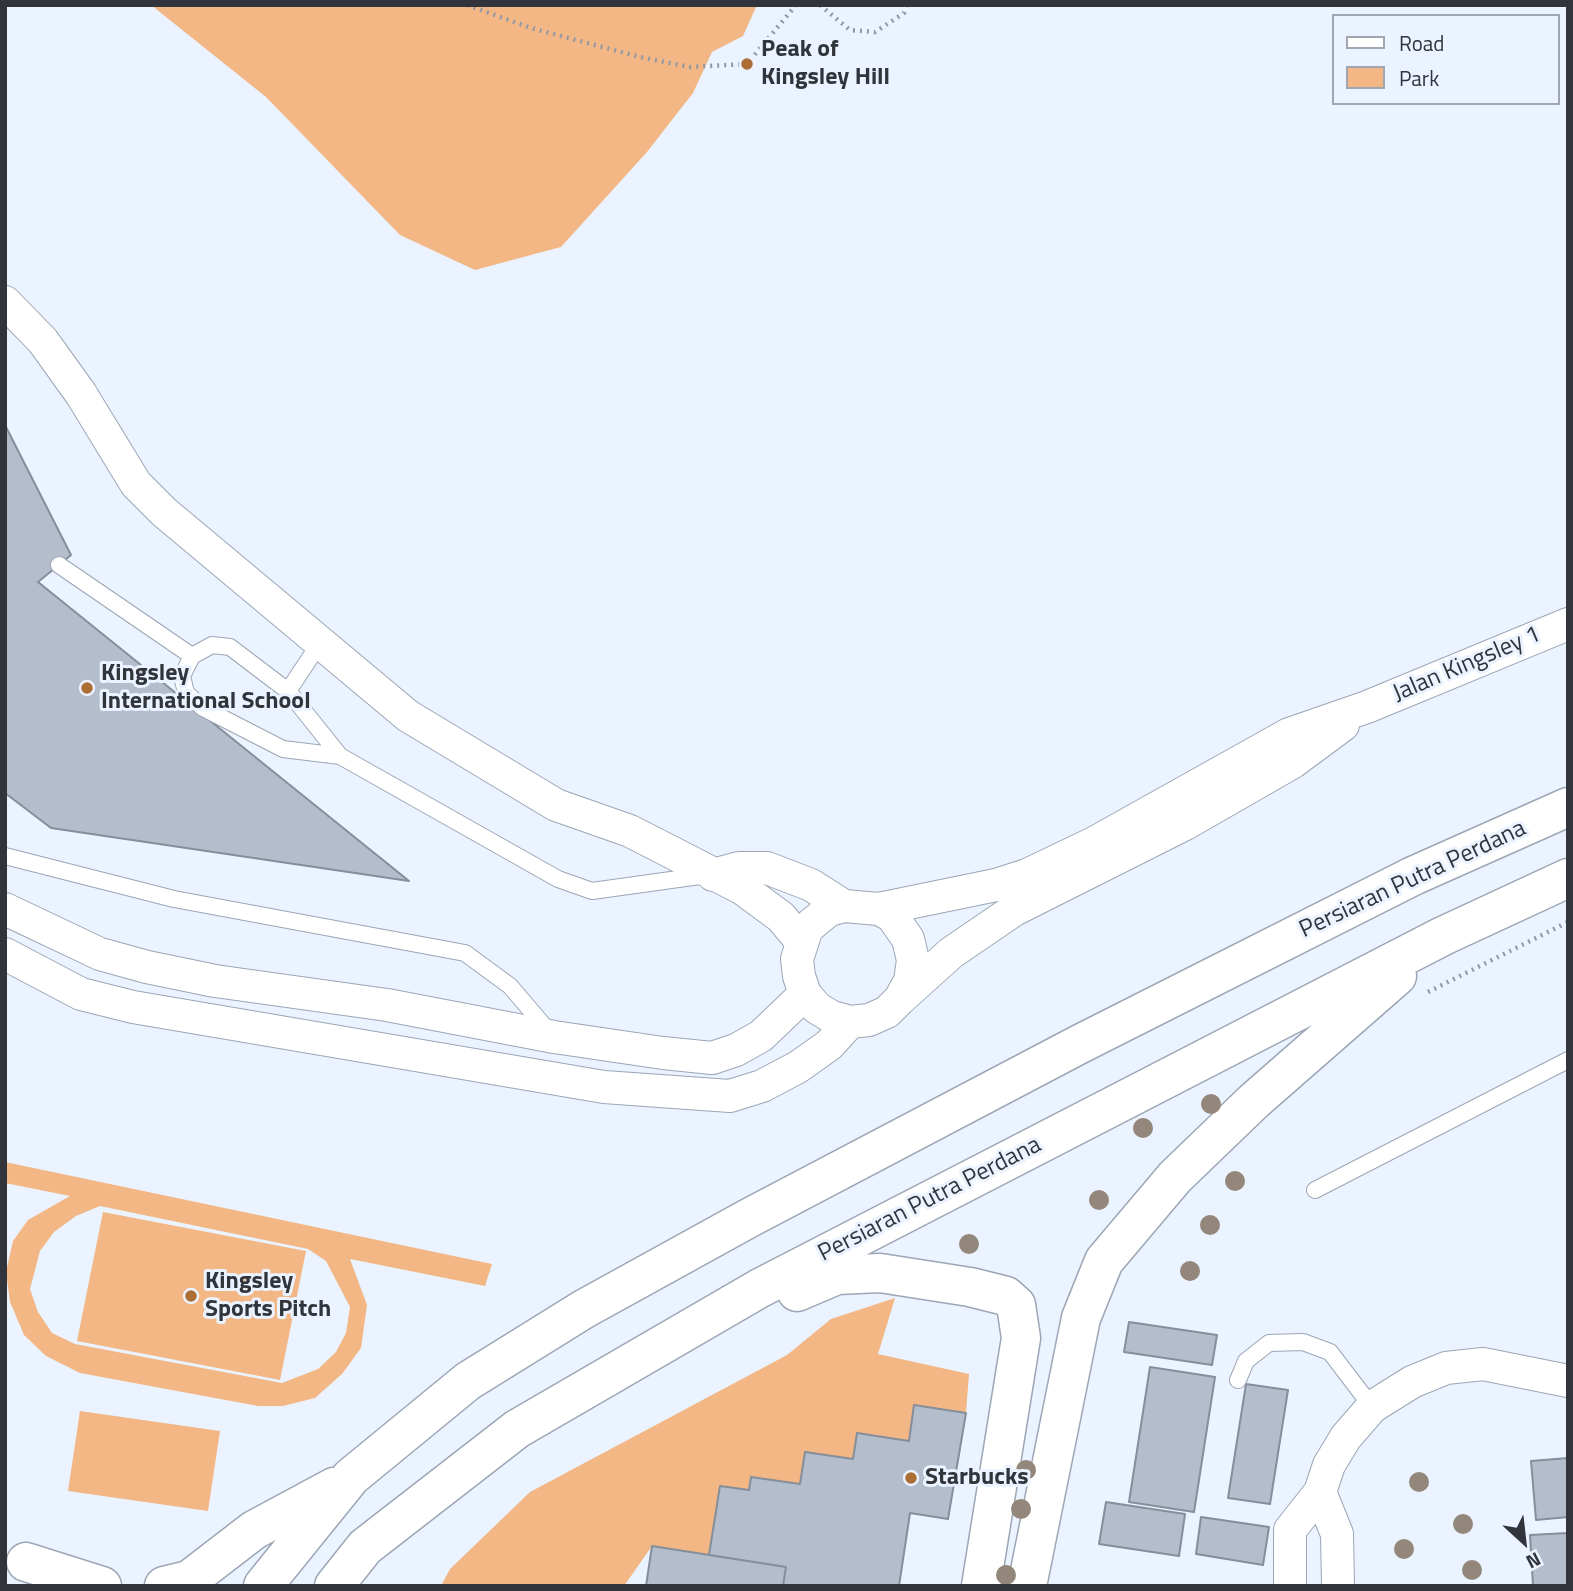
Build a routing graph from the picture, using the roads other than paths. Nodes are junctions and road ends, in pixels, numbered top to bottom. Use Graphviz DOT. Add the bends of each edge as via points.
graph roads {
  1 [pos="5,302"];
  2 [pos="59,565"];
  3 [pos="1568,624"];
  4 [pos="320,643"];
  5 [pos="192,656"];
  6 [pos="288,691"];
  7 [pos="1367,707"];
  8 [pos="340,755"];
  9 [pos="1568,807"];
  10 [pos="5,856"];
  11 [pos="713,875"];
  12 [pos="1568,878"];
  13 [pos="844,906"];
  14 [pos="5,909"];
  15 [pos="879,909"];
  16 [pos="1443,936"];
  17 [pos="801,941"];
  18 [pos="5,954"];
  19 [pos="805,994"];
  20 [pos="901,999"];
  21 [pos="850,1022"];
  22 [pos="554,1037"];
  23 [pos="1568,1060"];
  24 [pos="1315,1189"];
  25 [pos="636,1360"];
  26 [pos="1238,1380"];
  27 [pos="1568,1381"];
  28 [pos="1372,1407"];
  29 [pos="351,1477"];
  30 [pos="1320,1492"];
  31 [pos="365,1547"];
  32 [pos="16,1554"];
  33 [pos="58,1586"];
  34 [pos="102,1586"];
  35 [pos="163,1586"];
  36 [pos="263,1586"];
  37 [pos="334,1586"];
  38 [pos="352,1586"];
  39 [pos="981,1586"];
  40 [pos="1027,1586"];
  41 [pos="1290,1586"];
  42 [pos="1338,1586"];
  1 -- 4 [label="street" via="43,341 136,484"];
  2 -- 5 [label="lane"];
  3 -- 7 [label="street, Jalan Kingsley 1"];
  4 -- 6 [label="lane"];
  4 -- 11 [label="street" via="408,716 476,758 556,805 629,831"];
  5 -- 6 [label="lane" via="212,645 230,647"];
  5 -- 8 [label="lane" via="182,676 186,693 202,708 283,749"];
  6 -- 8 [label="lane"];
  7 -- 15 [label="street" via="1289,734 1094,843 1027,874 996,885"];
  7 -- 20 [label="street" via="1257,783 1014,910 951,953"];
  8 -- 11 [label="lane" via="558,879 592,891"];
  9 -- 29 [label="main road, Persiaran Putra Perdana" via="1413,876 725,1231 584,1309 468,1381"];
  10 -- 22 [label="lane" via="174,899 465,953 510,986"];
  11 -- 13 [label="street" via="739,868 767,868 811,885"];
  11 -- 17 [label="street" via="762,901"];
  12 -- 16 [label="main road, Persiaran Putra Perdana"];
  13 -- 15 [label="street"];
  13 -- 17 [label="street" via="818,918"];
  14 -- 22 [label="street" via="100,954 147,967"];
  15 -- 20 [label="street" via="892,916 908,939 913,960"];
  16 -- 25 [label="main road, Persiaran Putra Perdana" via="760,1288"];
  16 -- 40 [label="main road" via="1254,1101 1175,1177 1104,1261 1081,1318"];
  17 -- 19 [label="street" via="797,959"];
  18 -- 21 [label="street" via="81,994 133,1007 604,1087 730,1096 798,1067 829,1045"];
  19 -- 21 [label="street" via="817,1008"];
  19 -- 22 [label="street" via="761,1037 712,1058"];
  20 -- 21 [label="street" via="887,1012"];
  23 -- 24 [label="lane"];
  25 -- 31 [label="main road, Persiaran Putra Perdana" via="517,1429"];
  25 -- 39 [label="main road" via="837,1275 880,1273 1006,1296 1016,1306 1021,1338"];
  26 -- 28 [label="lane" via="1245,1361 1269,1343 1303,1342 1330,1352"];
  27 -- 28 [label="street" via="1483,1364 1446,1368"];
  28 -- 30 [label="street" via="1346,1437"];
  29 -- 35 [label="main road" via="254,1530 189,1580"];
  29 -- 36 [label="main road"];
  30 -- 41 [label="street" via="1290,1530"];
  30 -- 42 [label="street" via="1336,1534"];
  31 -- 37 [label="main road, Persiaran Putra Perdana"];
  31 -- 38 [label="main road"];
  32 -- 33 [label="main road"];
  32 -- 34 [label="main road"];
}
